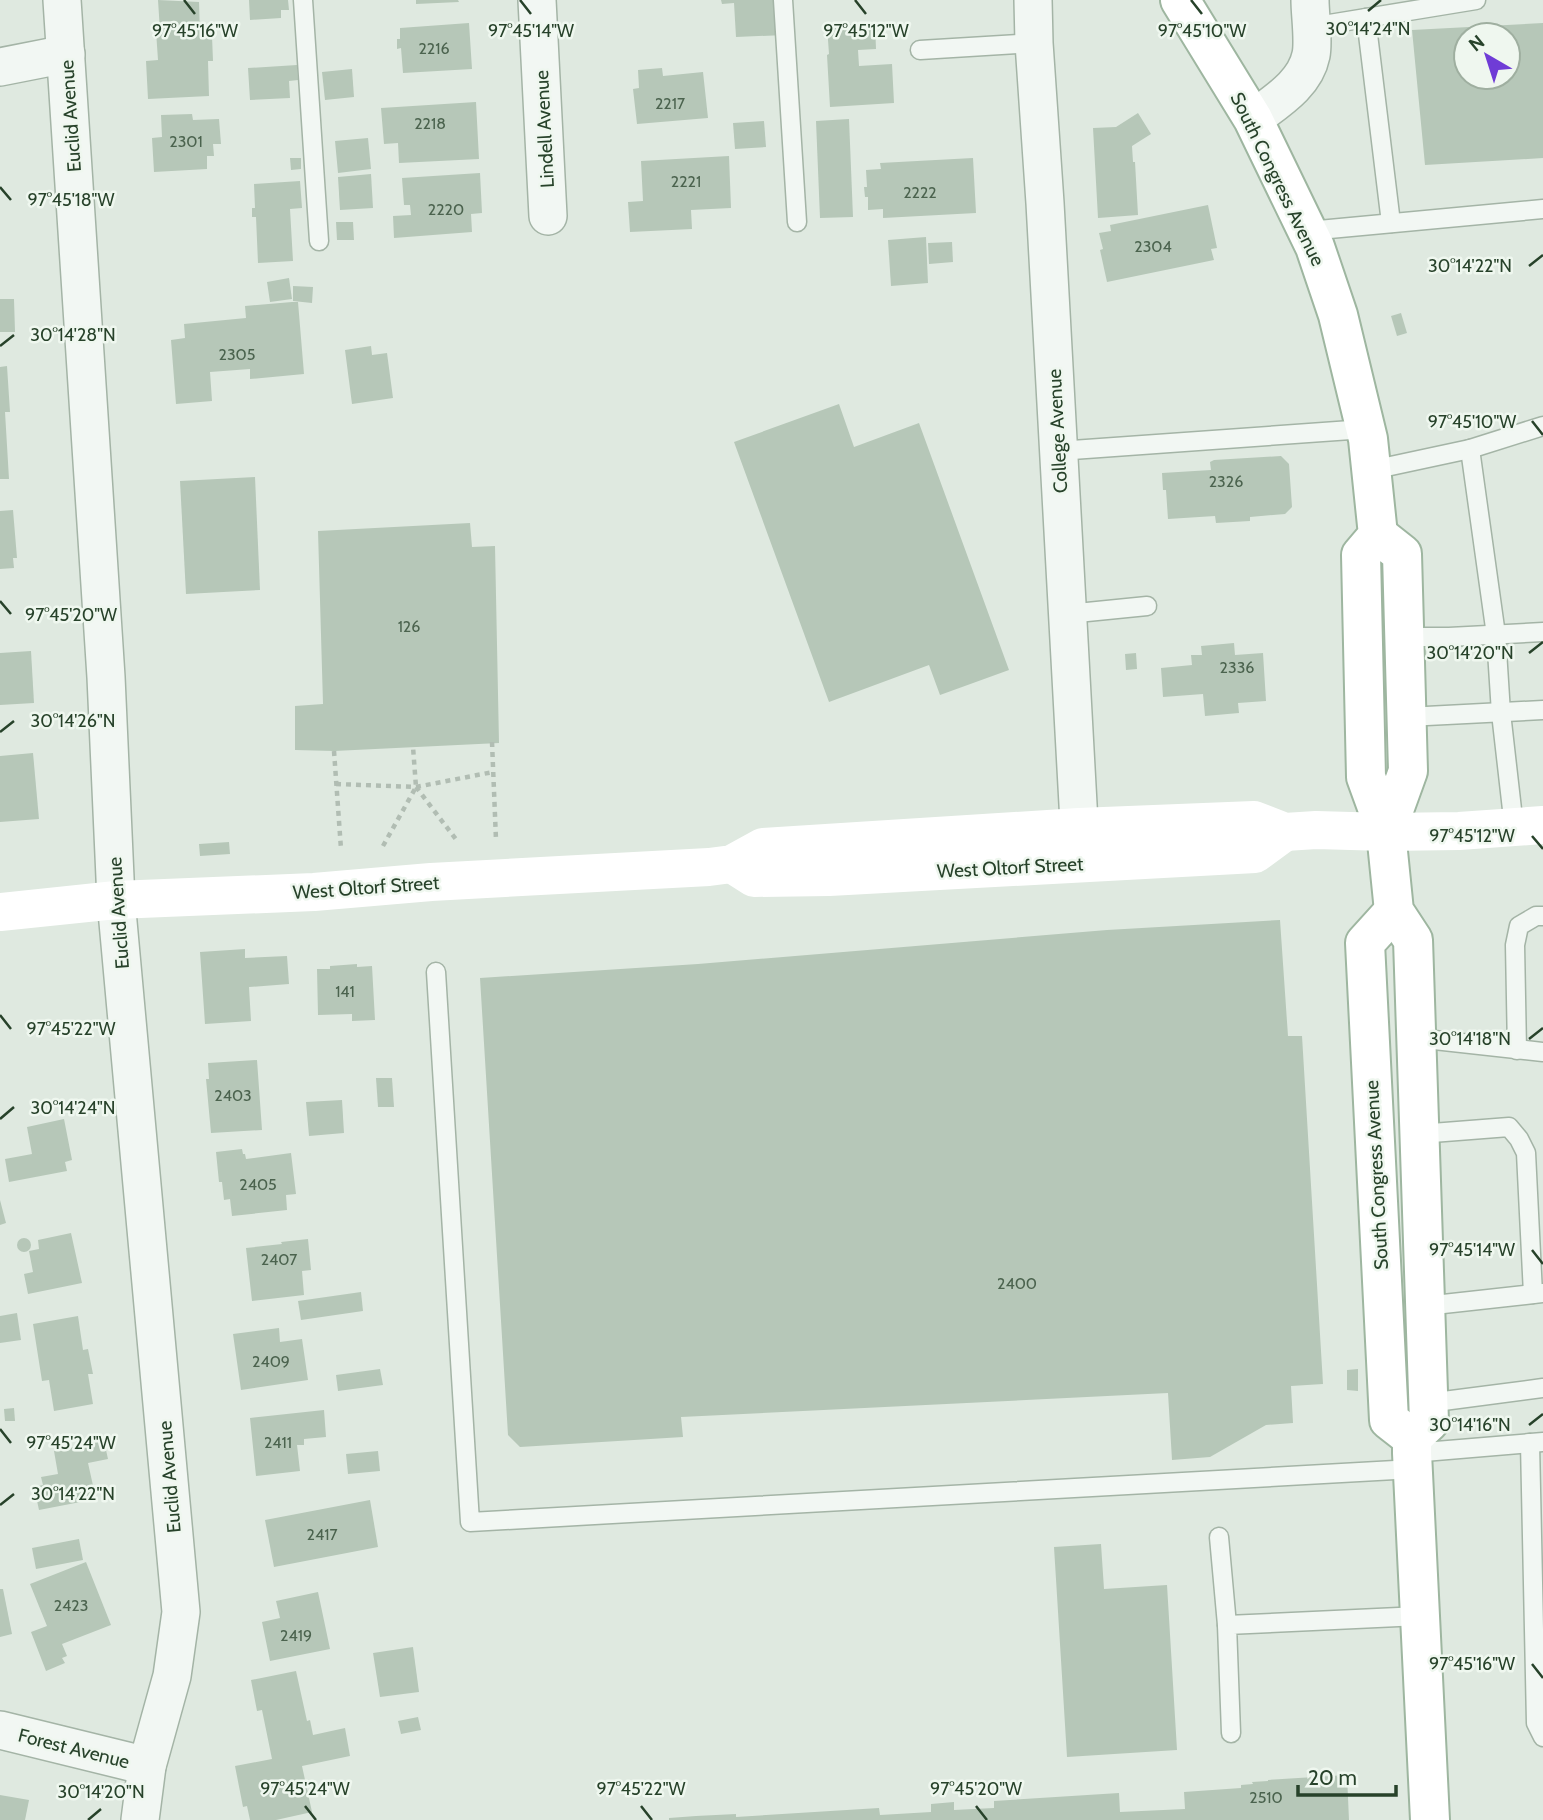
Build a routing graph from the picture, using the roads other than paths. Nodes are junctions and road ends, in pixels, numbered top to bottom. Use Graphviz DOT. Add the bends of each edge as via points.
graph roads {
  1 [pos="62,0"];
  2 [pos="303,0"];
  3 [pos="537,0"];
  4 [pos="783,0"];
  5 [pos="1033,0"];
  6 [pos="1180,0"];
  7 [pos="1476,0"];
  8 [pos="1310,13"];
  9 [pos="1366,18"];
  10 [pos="1034,43"];
  11 [pos="920,50"];
  12 [pos="66,54"];
  13 [pos="0,67"];
  14 [pos="1253,119"];
  15 [pos="1543,209"];
  16 [pos="548,216"];
  17 [pos="797,222"];
  18 [pos="1391,223"];
  19 [pos="1308,231"];
  20 [pos="319,241"];
  21 [pos="1543,426"];
  22 [pos="1365,429"];
  23 [pos="1471,449"];
  24 [pos="1058,450"];
  25 [pos="1371,470"];
  26 [pos="1378,536"];
  27 [pos="1147,607"];
  28 [pos="1067,614"];
  29 [pos="1543,632"];
  30 [pos="1496,635"];
  31 [pos="1404,636"];
  32 [pos="1543,710"];
  33 [pos="1502,713"];
  34 [pos="1407,717"];
  35 [pos="1528,826"];
  36 [pos="1386,832"];
  37 [pos="1080,845"];
  38 [pos="116,900"];
  39 [pos="1394,911"];
  40 [pos="0,912"];
  41 [pos="1539,916"];
  42 [pos="436,972"];
  43 [pos="1416,1038"];
  44 [pos="1517,1050"];
  45 [pos="1543,1052"];
  46 [pos="1419,1134"];
  47 [pos="1538,1294"];
  48 [pos="1425,1306"];
  49 [pos="1543,1388"];
  50 [pos="1428,1403"];
  51 [pos="1536,1443"];
  52 [pos="1412,1453"];
  53 [pos="1219,1537"];
  54 [pos="1420,1616"];
  55 [pos="1227,1625"];
  56 [pos="0,1730"];
  57 [pos="1231,1732"];
  58 [pos="1543,1737"];
  59 [pos="147,1766"];
  60 [pos="140,1820"];
  61 [pos="1430,1820"];
  1 -- 12 [label="street, Euclid Avenue"];
  2 -- 20 [label="lane"];
  3 -- 16 [label="street, Lindell Avenue"];
  4 -- 17 [label="lane"];
  5 -- 10 [label="street, College Avenue"];
  6 -- 14 [label="main road, South Congress Avenue"];
  7 -- 9 [label="lane"];
  8 -- 9 [label="lane"];
  8 -- 14 [label="street" via="1311,54 1304,74"];
  9 -- 18 [label="lane"];
  10 -- 11 [label="lane"];
  10 -- 24 [label="street, College Avenue"];
  12 -- 13 [label="street"];
  12 -- 38 [label="street, Euclid Avenue"];
  14 -- 19 [label="main road, South Congress Avenue"];
  15 -- 18 [label="lane"];
  18 -- 19 [label="lane"];
  19 -- 22 [label="main road, South Congress Avenue" via="1338,315"];
  21 -- 23 [label="lane"];
  22 -- 24 [label="lane"];
  22 -- 25 [label="main road, South Congress Avenue"];
  23 -- 25 [label="lane"];
  23 -- 30 [label="lane"];
  24 -- 28 [label="street, College Avenue"];
  25 -- 26 [label="main road, South Congress Avenue"];
  26 -- 31 [label="main road" via="1402,554"];
  26 -- 36 [label="main road" via="1361,555 1366,777"];
  27 -- 28 [label="lane"];
  28 -- 37 [label="street, College Avenue"];
  29 -- 30 [label="lane"];
  30 -- 31 [label="lane"];
  30 -- 33 [label="lane"];
  31 -- 34 [label="main road"];
  32 -- 33 [label="lane"];
  33 -- 34 [label="lane"];
  33 -- 35 [label="lane"];
  34 -- 36 [label="main road" via="1408,771"];
  35 -- 36 [label="main road, West Oltorf Street"];
  36 -- 37 [label="main road, West Oltorf Street" via="1285,832 1255,854"];
  36 -- 39 [label="main road"];
  37 -- 38 [label="main road, West Oltorf Street" via="829,877 754,878 732,864 314,892"];
  38 -- 40 [label="main road, West Oltorf Street"];
  38 -- 59 [label="street, Euclid Avenue" via="181,1612 172,1676"];
  39 -- 43 [label="main road" via="1413,940"];
  39 -- 52 [label="main road, South Congress Avenue" via="1364,943 1389,1420"];
  41 -- 44 [label="lane" via="1519,926 1515,945"];
  42 -- 52 [label="lane" via="470,1522"];
  43 -- 44 [label="lane"];
  43 -- 46 [label="main road"];
  44 -- 45 [label="lane"];
  46 -- 47 [label="lane" via="1509,1127 1519,1139 1526,1153"];
  46 -- 48 [label="main road"];
  47 -- 48 [label="lane"];
  48 -- 50 [label="main road"];
  49 -- 50 [label="lane"];
  50 -- 52 [label="main road" via="1429,1422"];
  51 -- 52 [label="lane"];
  51 -- 58 [label="lane" via="1536,1723"];
  52 -- 54 [label="main road"];
  53 -- 55 [label="lane"];
  54 -- 55 [label="lane"];
  54 -- 61 [label="main road"];
  55 -- 57 [label="lane"];
  56 -- 59 [label="street, Forest Avenue"];
  59 -- 60 [label="street, Euclid Avenue"];
}
